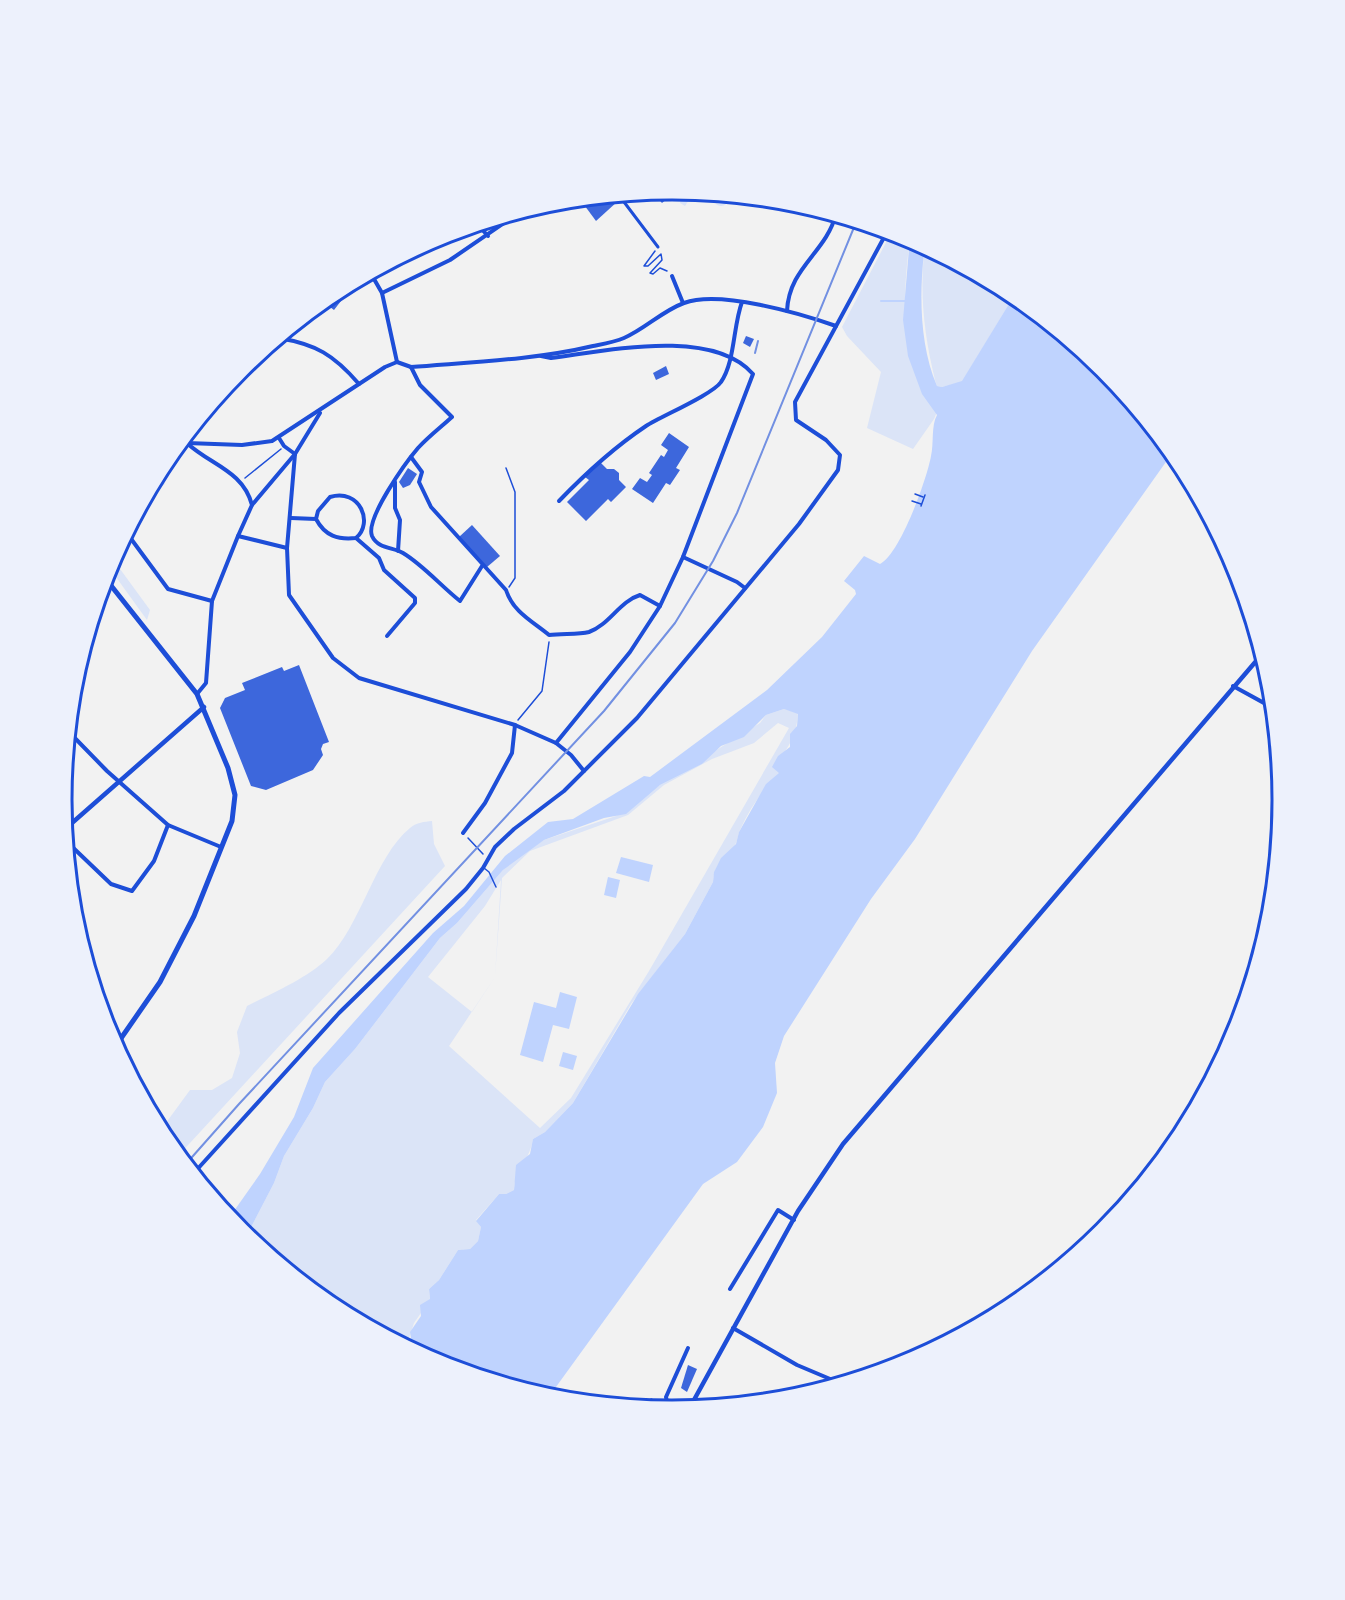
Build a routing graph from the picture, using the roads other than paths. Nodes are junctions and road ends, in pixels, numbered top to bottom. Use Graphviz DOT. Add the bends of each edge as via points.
graph roads {
  1 [pos="624,202"];
  2 [pos="833,221"];
  3 [pos="506,223"];
  4 [pos="482,230"];
  5 [pos="488,236"];
  6 [pos="884,238"];
  7 [pos="658,247"];
  8 [pos="672,276"];
  9 [pos="374,279"];
  10 [pos="382,293"];
  11 [pos="742,302"];
  12 [pos="683,303"];
  13 [pos="787,311"];
  14 [pos="836,326"];
  15 [pos="288,340"];
  16 [pos="537,355"];
  17 [pos="730,357"];
  18 [pos="397,362"];
  19 [pos="411,367"];
  20 [pos="358,384"];
  21 [pos="322,410"];
  22 [pos="279,438"];
  23 [pos="189,443"];
  24 [pos="189,444"];
  25 [pos="295,454"];
  26 [pos="411,457"];
  27 [pos="395,481"];
  28 [pos="559,501"];
  29 [pos="252,506"];
  30 [pos="291,518"];
  31 [pos="316,519"];
  32 [pos="238,536"];
  33 [pos="356,538"];
  34 [pos="132,540"];
  35 [pos="287,548"];
  36 [pos="398,551"];
  37 [pos="683,557"];
  38 [pos="482,566"];
  39 [pos="112,587"];
  40 [pos="745,588"];
  41 [pos="212,601"];
  42 [pos="660,606"];
  43 [pos="387,636"];
  44 [pos="1256,660"];
  45 [pos="1232,686"];
  46 [pos="197,694"];
  47 [pos="1265,703"];
  48 [pos="204,706"];
  49 [pos="515,725"];
  50 [pos="75,738"];
  51 [pos="556,743"];
  52 [pos="584,771"];
  53 [pos="118,782"];
  54 [pos="73,822"];
  55 [pos="168,825"];
  56 [pos="463,833"];
  57 [pos="221,847"];
  58 [pos="74,849"];
  59 [pos="483,868"];
  60 [pos="496,887"];
  61 [pos="121,1038"];
  62 [pos="198,1168"];
  63 [pos="794,1220"];
  64 [pos="730,1289"];
  65 [pos="732,1328"];
  66 [pos="688,1348"];
  67 [pos="831,1379"];
  68 [pos="694,1399"];
  69 [pos="667,1400"];
  1 -- 7 [label="street"];
  2 -- 13 [label="street" via="825,239 793,282"];
  3 -- 5 [label="street"];
  4 -- 5 [label="street"];
  5 -- 10 [label="street" via="450,260"];
  6 -- 14 [label="street"];
  8 -- 12 [label="street"];
  9 -- 10 [label="street"];
  10 -- 18 [label="street"];
  11 -- 12 [label="street"];
  11 -- 13 [label="street"];
  11 -- 17 [label="street"];
  12 -- 16 [label="street" via="623,339"];
  13 -- 14 [label="street"];
  14 -- 40 [label="street" via="795,402 796,420 826,440 840,455 838,470"];
  15 -- 20 [label="street" via="308,343 341,363"];
  16 -- 17 [label="street" via="552,358 694,346"];
  16 -- 19 [label="street"];
  17 -- 28 [label="street" via="717,388 668,412 598,460"];
  17 -- 37 [label="street" via="747,367 753,374 752,380"];
  18 -- 19 [label="street"];
  18 -- 20 [label="street"];
  19 -- 26 [label="street" via="420,385 452,417"];
  20 -- 21 [label="street"];
  21 -- 22 [label="street"];
  21 -- 25 [label="street"];
  22 -- 23 [label="street" via="242,445"];
  22 -- 25 [label="street"];
  24 -- 29 [label="street" via="220,463 240,481"];
  25 -- 29 [label="street"];
  25 -- 30 [label="street"];
  26 -- 27 [label="street"];
  26 -- 38 [label="street" via="422,472 419,482 431,507"];
  27 -- 36 [label="street" via="395,508 400,520"];
  27 -- 36 [label="street" via="370,527 372,537 383,547"];
  29 -- 32 [label="street"];
  30 -- 31 [label="street"];
  30 -- 35 [label="street"];
  31 -- 33 [label="street" via="320,527 338,539"];
  31 -- 33 [label="street" via="330,497 352,498 362,509 362,530"];
  32 -- 35 [label="street"];
  32 -- 41 [label="street"];
  33 -- 43 [label="street" via="415,598"];
  34 -- 41 [label="street" via="168,589"];
  35 -- 49 [label="street" via="289,595 333,658 359,678"];
  36 -- 38 [label="street" via="460,601"];
  37 -- 40 [label="street"];
  37 -- 42 [label="street"];
  38 -- 42 [label="street" via="506,590 510,604 549,635 589,632 640,595"];
  39 -- 46 [label="main road"];
  40 -- 52 [label="street" via="637,718"];
  41 -- 46 [label="street" via="206,683"];
  42 -- 51 [label="street" via="630,652"];
  44 -- 45 [label="street"];
  45 -- 47 [label="street"];
  45 -- 63 [label="street" via="843,1144"];
  46 -- 48 [label="main road"];
  48 -- 53 [label="street"];
  48 -- 57 [label="main road" via="234,788 234,815"];
  49 -- 51 [label="street"];
  49 -- 56 [label="street" via="512,753"];
  50 -- 53 [label="street"];
  51 -- 52 [label="street"];
  52 -- 59 [label="street" via="514,829 487,858"];
  53 -- 54 [label="street"];
  53 -- 55 [label="street"];
  55 -- 57 [label="street"];
  55 -- 58 [label="street" via="154,861 132,891 111,884"];
  57 -- 61 [label="main road" via="194,916 160,982"];
  59 -- 60 [label="lane"];
  59 -- 62 [label="street" via="339,1013"];
  63 -- 64 [label="street" via="778,1210"];
  63 -- 65 [label="street"];
  65 -- 67 [label="street"];
  65 -- 68 [label="street"];
  66 -- 69 [label="street"];
}
